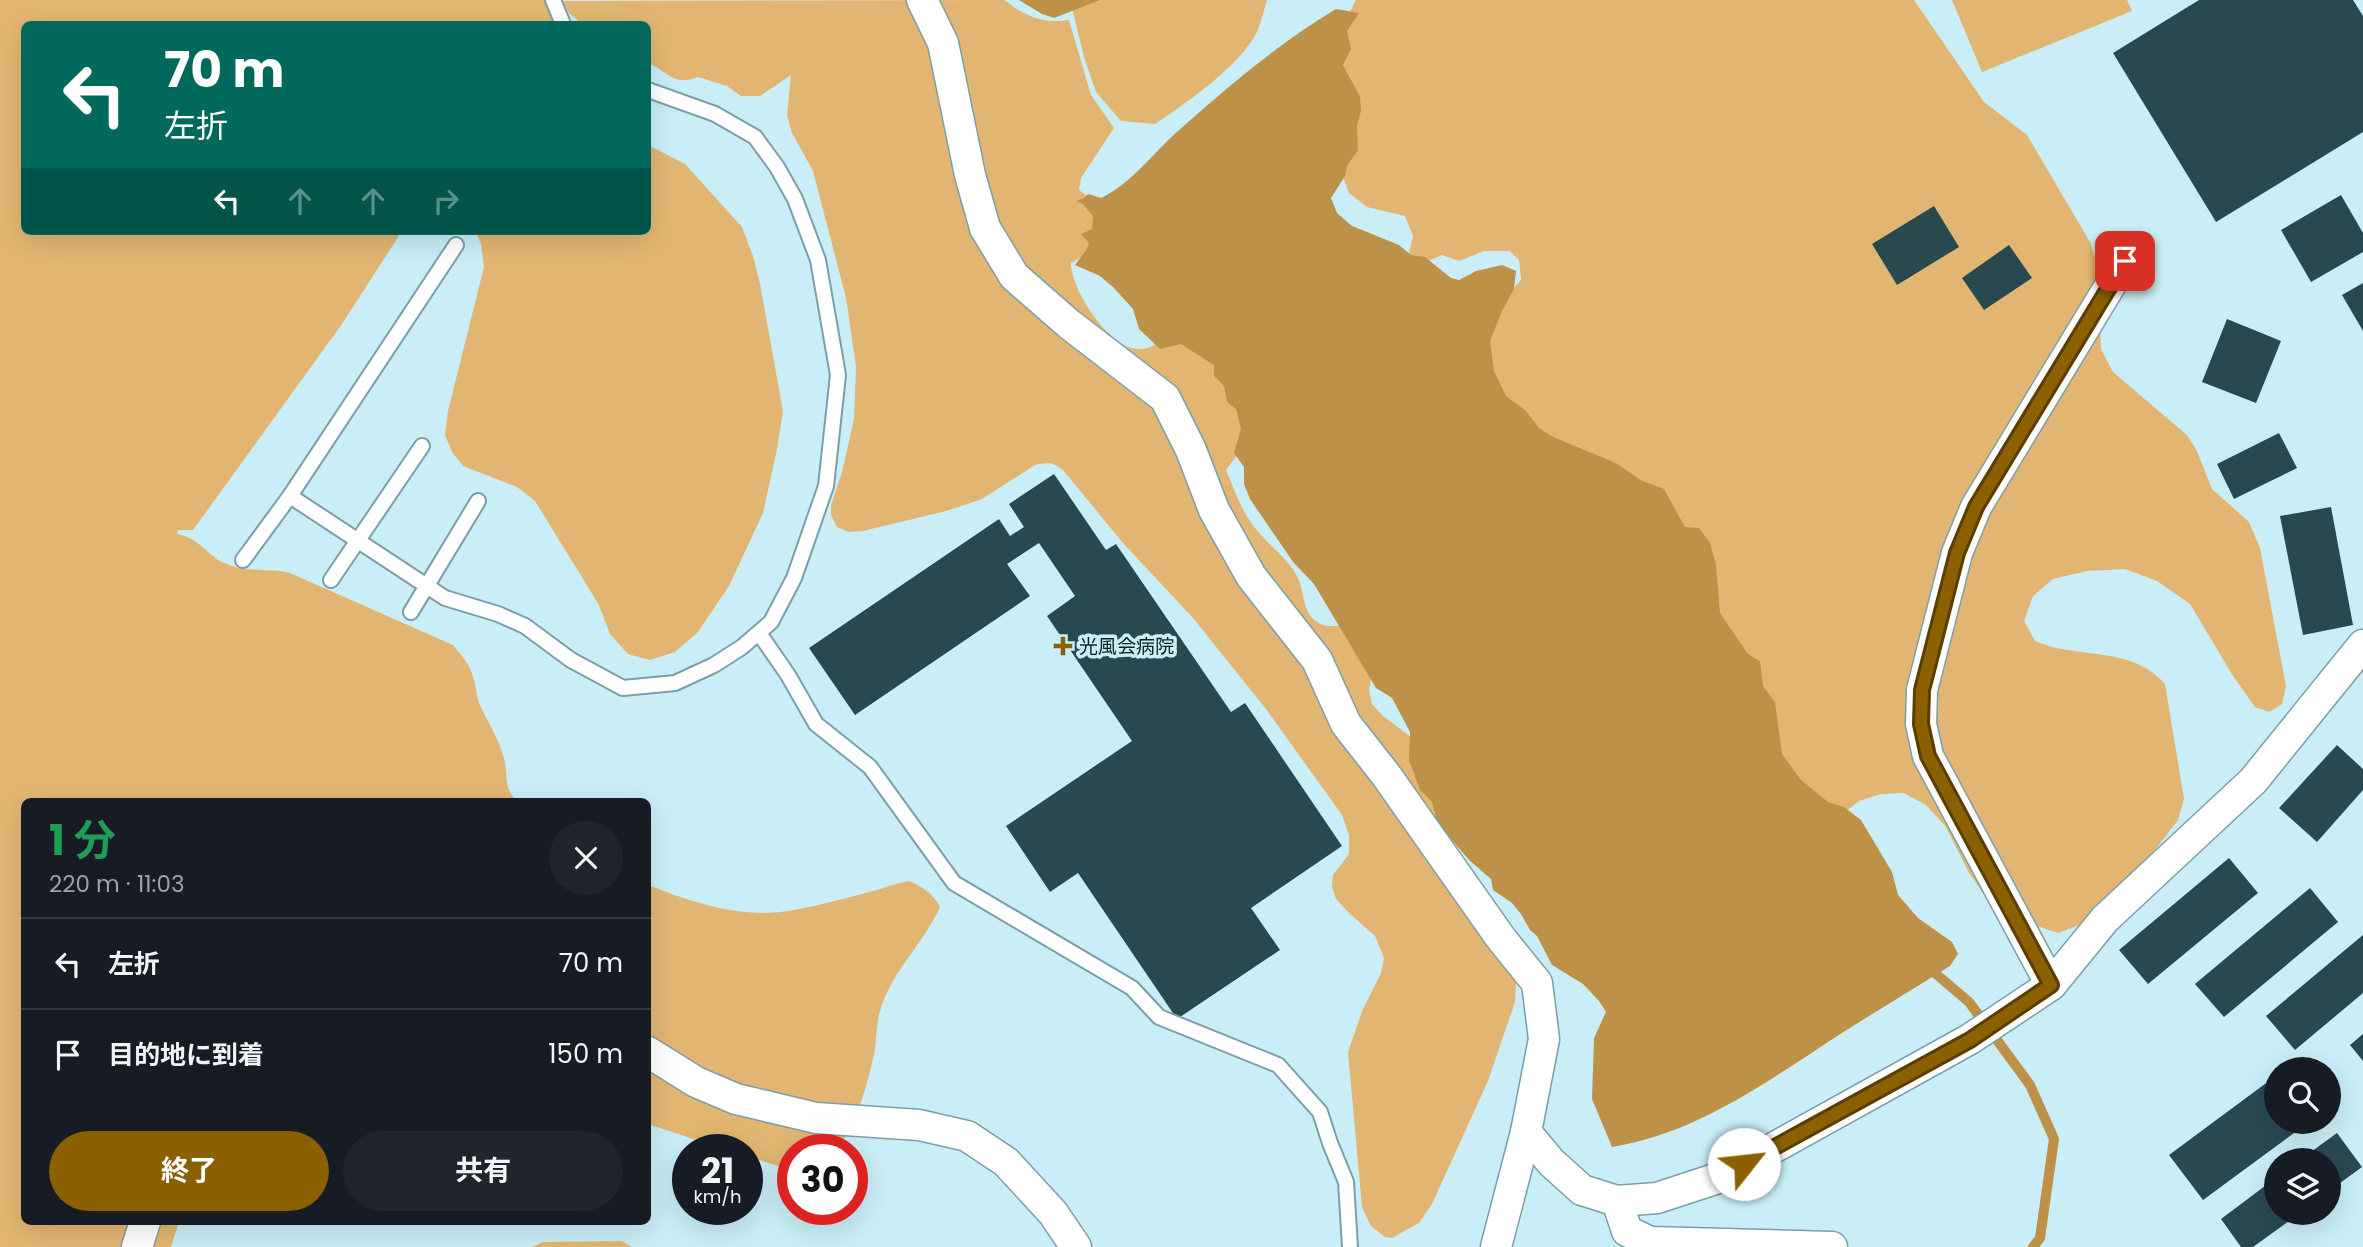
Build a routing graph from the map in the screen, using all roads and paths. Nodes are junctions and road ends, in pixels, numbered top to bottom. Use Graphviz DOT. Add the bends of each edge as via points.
graph roads {
  1 [pos="553,0"];
  2 [pos="922,0"];
  3 [pos="562,21"];
  4 [pos="651,91"];
  5 [pos="456,245"];
  6 [pos="2125,261"];
  7 [pos="422,446"];
  8 [pos="290,496"];
  9 [pos="478,501"];
  10 [pos="358,540"];
  11 [pos="243,560"];
  12 [pos="331,580"];
  13 [pos="427,585"];
  14 [pos="411,612"];
  15 [pos="759,633"];
  16 [pos="2363,645"];
  17 [pos="2051,985"];
  18 [pos="651,1054"];
  19 [pos="1526,1132"];
  20 [pos="1617,1201"];
  21 [pos="144,1225"];
  22 [pos="137,1247"];
  23 [pos="1076,1247"];
  24 [pos="1350,1247"];
  25 [pos="1496,1247"];
  26 [pos="1832,1247"];
  1 -- 3 [label="lane"];
  2 -- 19 [label="street" via="943,43 985,228 1014,276 1165,398 1214,510 1251,576 1317,660 1346,724 1537,984 1544,1039"];
  4 -- 15 [label="lane" via="715,114 755,137 795,199 818,260 838,375 826,486 793,578 771,622"];
  5 -- 8 [label="lane"];
  6 -- 17 [label="street" via="1976,507 1957,553 1922,690 1921,724 1928,756"];
  7 -- 10 [label="lane"];
  8 -- 10 [label="lane"];
  8 -- 11 [label="lane"];
  9 -- 13 [label="lane"];
  10 -- 12 [label="lane"];
  10 -- 13 [label="lane"];
  13 -- 14 [label="lane"];
  13 -- 15 [label="lane" via="445,598 525,626 571,660 623,688 675,683 714,665"];
  15 -- 24 [label="lane" via="816,724 870,768 954,883 1132,988 1159,1017 1278,1065 1320,1112 1346,1182"];
  16 -- 17 [label="street" via="2253,781 2105,919"];
  17 -- 20 [label="street" via="1970,1040 1721,1177 1657,1198"];
  18 -- 23 [label="street" via="736,1100 816,1118 919,1125 967,1136 1006,1162 1053,1213"];
  19 -- 20 [label="street" via="1550,1162 1582,1190"];
  19 -- 25 [label="street"];
  20 -- 26 [label="street" via="1627,1231 1650,1242"];
  21 -- 22 [label="street"];
}
